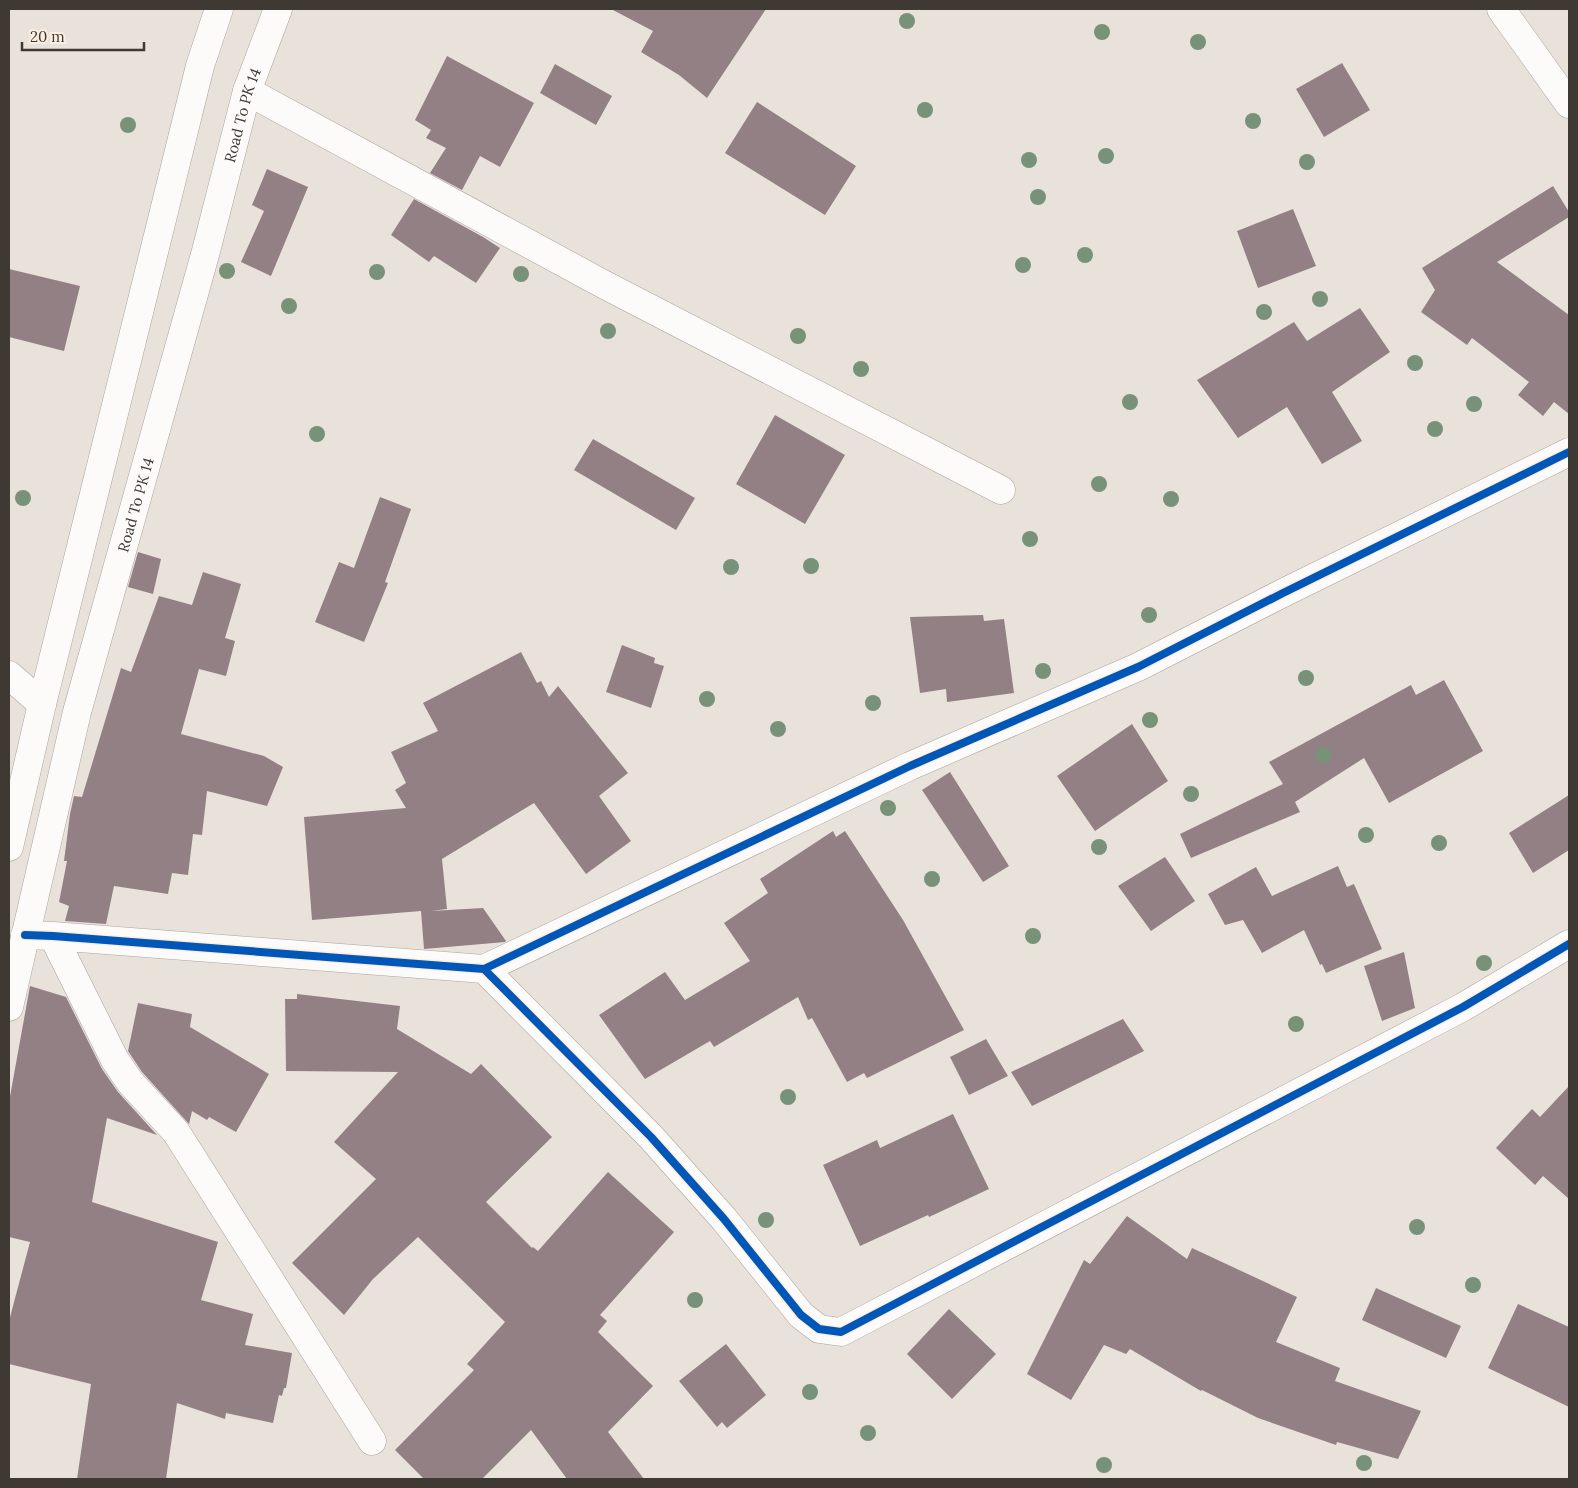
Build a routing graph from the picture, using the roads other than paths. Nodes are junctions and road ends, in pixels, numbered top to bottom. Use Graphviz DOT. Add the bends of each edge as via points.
graph roads {
  1 [pos="220,9"];
  2 [pos="278,9"];
  3 [pos="1501,9"];
  4 [pos="247,91"];
  5 [pos="1569,104"];
  6 [pos="1569,452"];
  7 [pos="1001,490"];
  8 [pos="9,675"];
  9 [pos="42,704"];
  10 [pos="9,847"];
  11 [pos="25,935"];
  12 [pos="53,936"];
  13 [pos="1569,944"];
  14 [pos="484,969"];
  15 [pos="9,1007"];
  16 [pos="372,1441"];
  1 -- 9 [label="street" via="200,66"];
  2 -- 4 [label="street, Road To PK 14"];
  3 -- 5 [label="street"];
  4 -- 7 [label="street" via="603,284"];
  4 -- 11 [label="street, Road To PK 14" via="77,712"];
  6 -- 14 [label="street" via="1138,667 910,766"];
  8 -- 9 [label="street"];
  9 -- 10 [label="street"];
  11 -- 12 [label="street"];
  11 -- 15 [label="street, Road To PK 14"];
  12 -- 14 [label="street"];
  12 -- 16 [label="street" via="115,1060 130,1082 176,1132"];
  13 -- 14 [label="street" via="1455,1012 841,1332 819,1329 801,1316 724,1219 651,1137"];
}
